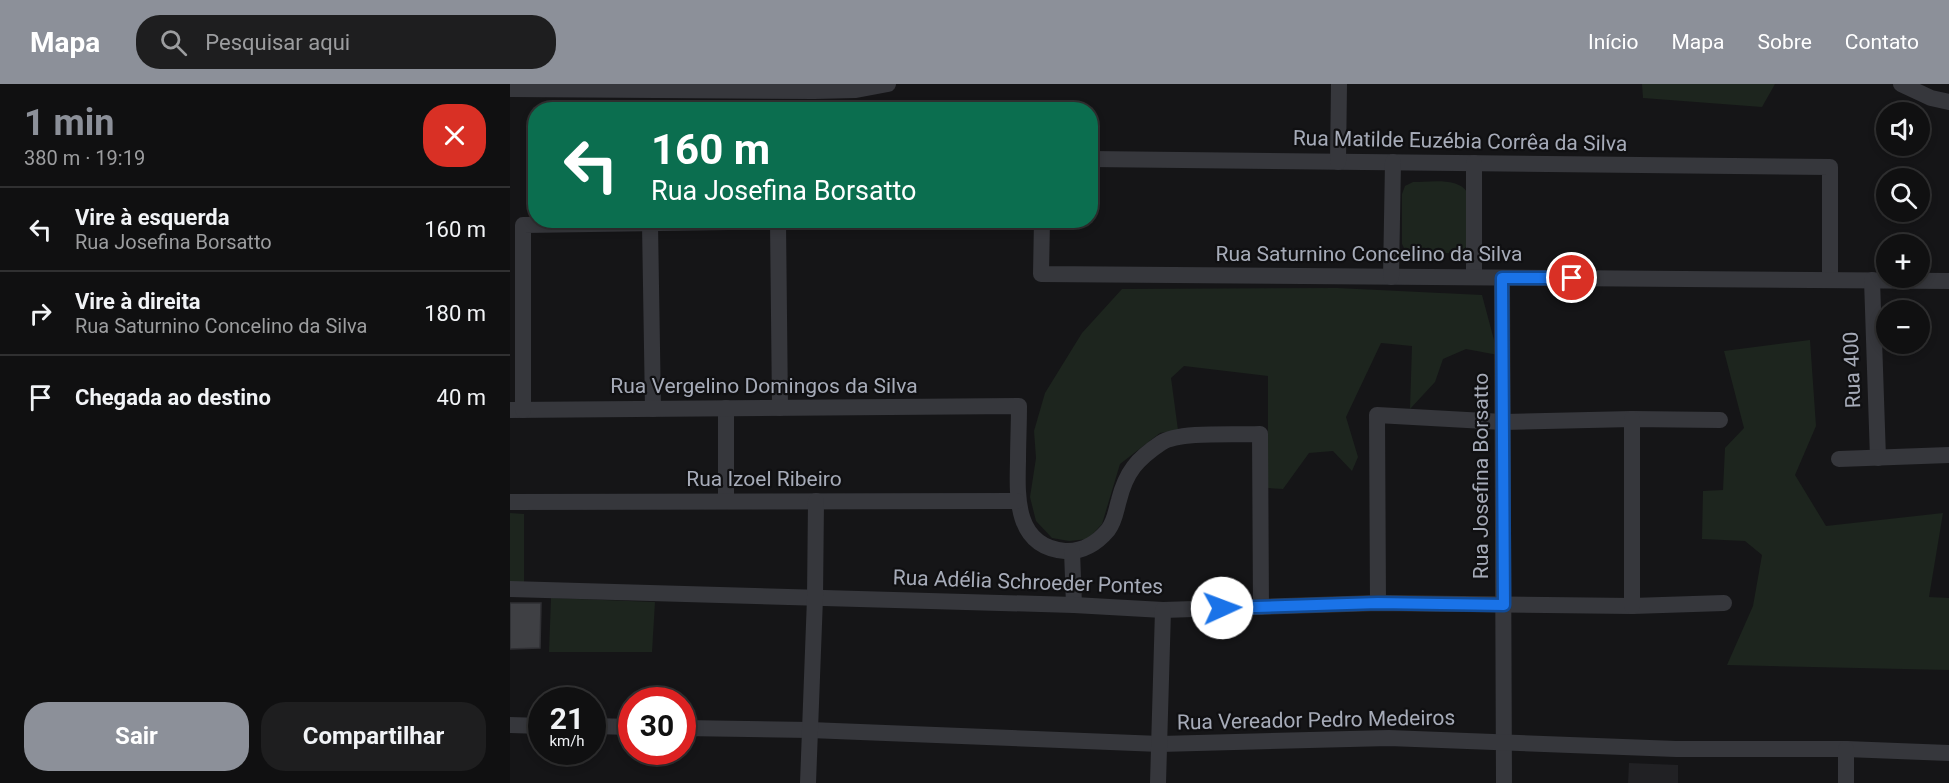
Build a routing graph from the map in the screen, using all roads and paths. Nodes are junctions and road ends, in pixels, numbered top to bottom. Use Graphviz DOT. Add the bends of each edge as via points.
graph roads {
  1 [pos="888,84"];
  2 [pos="1339,84"];
  3 [pos="1901,84"];
  4 [pos="529,86"];
  5 [pos="736,87"];
  6 [pos="510,88"];
  7 [pos="1949,102"];
  8 [pos="1098,159"];
  9 [pos="1338,162"];
  10 [pos="1393,162"];
  11 [pos="1474,163"];
  12 [pos="528,225"];
  13 [pos="650,228"];
  14 [pos="778,228"];
  15 [pos="1042,228"];
  16 [pos="1391,277"];
  17 [pos="1474,277"];
  18 [pos="1502,278"];
  19 [pos="1830,280"];
  20 [pos="1872,280"];
  21 [pos="1949,281"];
  22 [pos="726,408"];
  23 [pos="780,408"];
  24 [pos="653,409"];
  25 [pos="517,410"];
  26 [pos="1632,419"];
  27 [pos="1720,420"];
  28 [pos="1503,422"];
  29 [pos="1949,455"];
  30 [pos="1878,458"];
  31 [pos="1839,459"];
  32 [pos="726,501"];
  33 [pos="816,501"];
  34 [pos="1017,501"];
  35 [pos="510,502"];
  36 [pos="1072,551"];
  37 [pos="510,589"];
  38 [pos="815,598"];
  39 [pos="1378,603"];
  40 [pos="1724,603"];
  41 [pos="1074,605"];
  42 [pos="1504,605"];
  43 [pos="1632,606"];
  44 [pos="1261,607"];
  45 [pos="1163,610"];
  46 [pos="510,725"];
  47 [pos="528,726"];
  48 [pos="696,728"];
  49 [pos="810,730"];
  50 [pos="1504,743"];
  51 [pos="1160,744"];
  52 [pos="1846,749"];
  53 [pos="1949,753"];
  54 [pos="808,783"];
  55 [pos="1158,783"];
  56 [pos="1504,783"];
  57 [pos="1846,783"];
  1 -- 5 [label="street" via="856,90"];
  2 -- 9 [label="street"];
  3 -- 7 [label="street"];
  4 -- 5 [label="street"];
  4 -- 6 [label="street"];
  8 -- 9 [label="street, Rua Matilde Euzébia Corrêa da Silva"];
  9 -- 10 [label="street, Rua Matilde Euzébia Corrêa da Silva"];
  10 -- 11 [label="street, Rua Matilde Euzébia Corrêa da Silva"];
  10 -- 16 [label="street"];
  11 -- 17 [label="street"];
  11 -- 19 [label="street, Rua Matilde Euzébia Corrêa da Silva" via="1830,167"];
  12 -- 25 [label="street" via="523,225"];
  13 -- 24 [label="street"];
  14 -- 23 [label="street"];
  15 -- 16 [label="street, Rua Saturnino Concelino da Silva" via="1041,274"];
  16 -- 17 [label="street, Rua Saturnino Concelino da Silva"];
  17 -- 18 [label="street, Rua Saturnino Concelino da Silva"];
  18 -- 19 [label="street, Rua Saturnino Concelino da Silva"];
  18 -- 28 [label="street, Rua Josefina Borsatto"];
  19 -- 20 [label="street, Rua Saturnino Concelino da Silva"];
  20 -- 21 [label="street, Rua Saturnino Concelino da Silva"];
  20 -- 30 [label="street, Rua 400"];
  22 -- 23 [label="street, Rua Vergelino Domingos da Silva"];
  22 -- 24 [label="street, Rua Vergelino Domingos da Silva"];
  22 -- 32 [label="street"];
  23 -- 34 [label="street, Rua Vergelino Domingos da Silva" via="1019,406"];
  24 -- 25 [label="street, Rua Vergelino Domingos da Silva"];
  26 -- 27 [label="street"];
  26 -- 28 [label="street"];
  26 -- 43 [label="street"];
  28 -- 39 [label="street" via="1377,415"];
  28 -- 42 [label="street, Rua Josefina Borsatto"];
  29 -- 30 [label="street"];
  30 -- 31 [label="street"];
  32 -- 33 [label="street, Rua Izoel Ribeiro"];
  32 -- 35 [label="street, Rua Izoel Ribeiro"];
  33 -- 34 [label="street, Rua Izoel Ribeiro"];
  33 -- 38 [label="street"];
  34 -- 36 [label="street" via="1033,536 1055,549"];
  36 -- 41 [label="street"];
  36 -- 44 [label="street" via="1095,542 1110,527 1129,473 1162,442 1185,436 1260,434"];
  37 -- 38 [label="street, Rua Adélia Schroeder Pontes"];
  38 -- 41 [label="street, Rua Adélia Schroeder Pontes"];
  38 -- 49 [label="street"];
  39 -- 42 [label="street, Rua Adélia Schroeder Pontes"];
  39 -- 44 [label="street, Rua Adélia Schroeder Pontes"];
  40 -- 43 [label="street, Rua Adélia Schroeder Pontes"];
  41 -- 45 [label="street, Rua Adélia Schroeder Pontes"];
  42 -- 43 [label="street, Rua Adélia Schroeder Pontes"];
  42 -- 50 [label="street, Rua Josefina Borsatto"];
  44 -- 45 [label="street, Rua Adélia Schroeder Pontes"];
  45 -- 51 [label="street"];
  46 -- 47 [label="street"];
  48 -- 49 [label="street, Rua Vereador Pedro Medeiros"];
  49 -- 51 [label="street, Rua Vereador Pedro Medeiros"];
  49 -- 54 [label="street"];
  50 -- 51 [label="street, Rua Vereador Pedro Medeiros" via="1389,738"];
  50 -- 52 [label="street, Rua Vereador Pedro Medeiros"];
  50 -- 56 [label="street, Rua Josefina Borsatto"];
  51 -- 55 [label="street"];
  52 -- 53 [label="street, Rua Vereador Pedro Medeiros"];
  52 -- 57 [label="street"];
}
